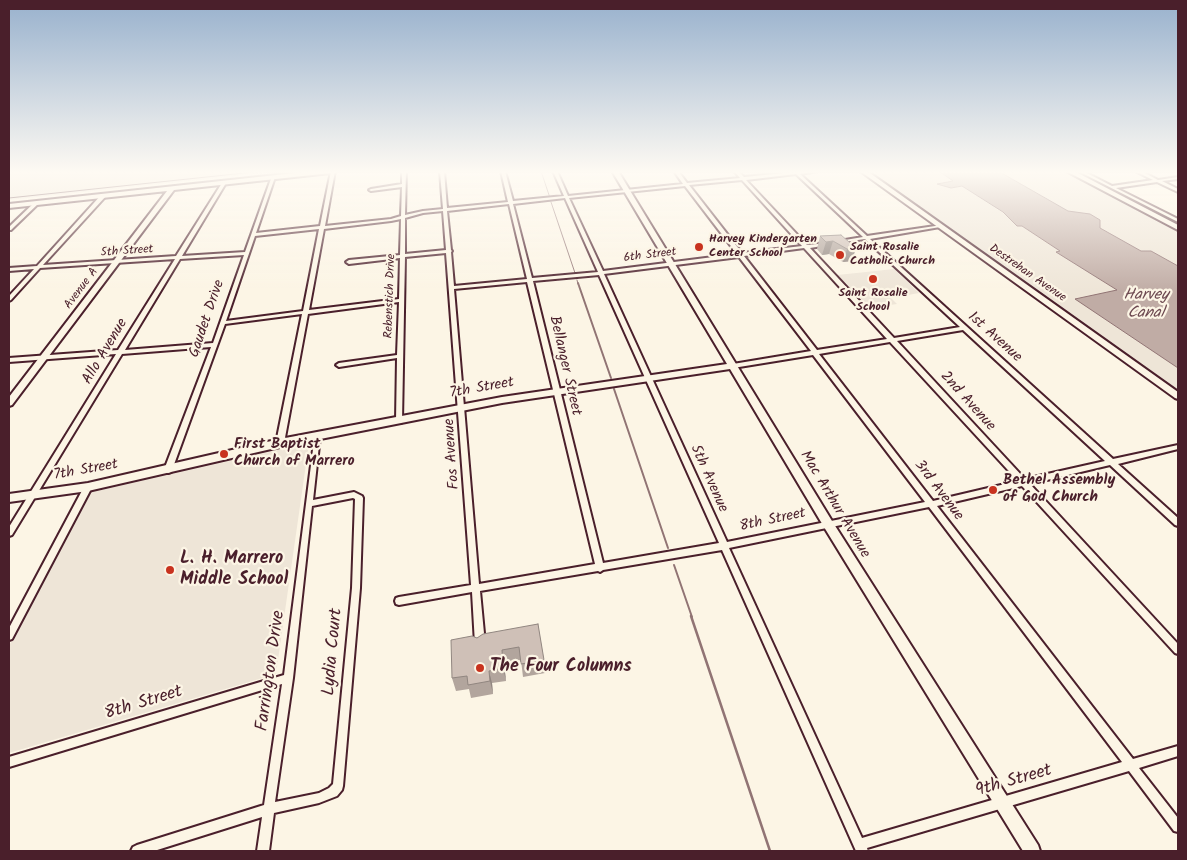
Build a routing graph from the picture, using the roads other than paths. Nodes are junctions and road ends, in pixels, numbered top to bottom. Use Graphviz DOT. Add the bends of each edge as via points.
graph roads {
  1 [pos="28,211"];
  2 [pos="89,211"];
  3 [pos="155,211"];
  4 [pos="206,211"];
  5 [pos="261,211"];
  6 [pos="324,211"];
  7 [pos="404,211"];
  8 [pos="433,211"];
  9 [pos="446,211"];
  10 [pos="513,211"];
  11 [pos="573,211"];
  12 [pos="639,211"];
  13 [pos="707,211"];
  14 [pos="774,211"];
  15 [pos="838,211"];
  16 [pos="919,211"];
  17 [pos="1146,211"];
  18 [pos="1159,211"];
  19 [pos="404,217"];
  20 [pos="1178,221"];
  21 [pos="940,226"];
  22 [pos="321,227"];
  23 [pos="1178,228"];
  24 [pos="9,229"];
  25 [pos="253,235"];
  26 [pos="866,238"];
  27 [pos="806,246"];
  28 [pos="450,251"];
  29 [pos="246,253"];
  30 [pos="741,255"];
  31 [pos="403,256"];
  32 [pos="177,258"];
  33 [pos="349,262"];
  34 [pos="116,263"];
  35 [pos="671,264"];
  36 [pos="38,267"];
  37 [pos="9,269"];
  38 [pos="601,273"];
  39 [pos="531,281"];
  40 [pos="452,288"];
  41 [pos="9,299"];
  42 [pos="402,300"];
  43 [pos="305,313"];
  44 [pos="222,323"];
  45 [pos="965,328"];
  46 [pos="894,341"];
  47 [pos="215,344"];
  48 [pos="122,351"];
  49 [pos="816,354"];
  50 [pos="400,356"];
  51 [pos="44,357"];
  52 [pos="9,360"];
  53 [pos="339,365"];
  54 [pos="733,366"];
  55 [pos="648,379"];
  56 [pos="557,392"];
  57 [pos="1178,396"];
  58 [pos="9,403"];
  59 [pos="462,408"];
  60 [pos="399,421"];
  61 [pos="317,436"];
  62 [pos="280,444"];
  63 [pos="1178,447"];
  64 [pos="1112,464"];
  65 [pos="168,470"];
  66 [pos="1024,483"];
  67 [pos="88,488"];
  68 [pos="32,496"];
  69 [pos="9,498"];
  70 [pos="310,504"];
  71 [pos="931,504"];
  72 [pos="1178,523"];
  73 [pos="828,524"];
  74 [pos="9,533"];
  75 [pos="723,546"];
  76 [pos="600,568"];
  77 [pos="475,588"];
  78 [pos="399,601"];
  79 [pos="9,636"];
  80 [pos="480,645"];
  81 [pos="1178,650"];
  82 [pos="288,678"];
  83 [pos="1178,751"];
  84 [pos="9,762"];
  85 [pos="1132,766"];
  86 [pos="1003,804"];
  87 [pos="269,809"];
  88 [pos="1178,827"];
  89 [pos="860,848"];
  90 [pos="137,851"];
  91 [pos="263,851"];
  92 [pos="1032,851"];
  1 -- 24 [label="street"];
  2 -- 36 [label="street"];
  3 -- 34 [label="street, Avenue A"];
  4 -- 32 [label="street, Allo Avenue"];
  5 -- 25 [label="street, Gaudet Drive"];
  6 -- 22 [label="street"];
  7 -- 19 [label="street, Rebenstich Drive"];
  8 -- 19 [label="street"];
  9 -- 28 [label="street, Fos Avenue"];
  10 -- 39 [label="street, Bellanger Street"];
  11 -- 38 [label="street, 5th Avenue"];
  12 -- 35 [label="street, Mac Arthur Avenue"];
  13 -- 30 [label="street, 3rd Avenue"];
  14 -- 27 [label="street, 2nd Avenue"];
  15 -- 26 [label="street, 1st Avenue"];
  16 -- 21 [label="street, Destrehan Avenue"];
  17 -- 23 [label="street"];
  18 -- 20 [label="street"];
  19 -- 22 [label="street"];
  19 -- 31 [label="street, Rebenstich Drive"];
  21 -- 26 [label="street, 6th Street"];
  21 -- 57 [label="street, Destrehan Avenue"];
  22 -- 25 [label="street"];
  22 -- 43 [label="street"];
  25 -- 29 [label="street, Gaudet Drive"];
  26 -- 27 [label="street, 6th Street"];
  26 -- 45 [label="street, 1st Avenue"];
  27 -- 30 [label="street, 6th Street"];
  27 -- 46 [label="street, 2nd Avenue"];
  28 -- 31 [label="street"];
  28 -- 40 [label="street, Fos Avenue"];
  29 -- 32 [label="street, 5th Street"];
  29 -- 44 [label="street, Gaudet Drive"];
  30 -- 35 [label="street, 6th Street"];
  30 -- 49 [label="street, 3rd Avenue"];
  31 -- 33 [label="street"];
  31 -- 42 [label="street, Rebenstich Drive"];
  32 -- 34 [label="street, 5th Street"];
  32 -- 48 [label="street, Allo Avenue"];
  34 -- 36 [label="street, 5th Street"];
  34 -- 51 [label="street, Avenue A"];
  35 -- 38 [label="street, 6th Street"];
  35 -- 54 [label="street, Mac Arthur Avenue"];
  36 -- 37 [label="street, 5th Street"];
  36 -- 41 [label="street"];
  38 -- 39 [label="street, 6th Street"];
  38 -- 55 [label="street, 5th Avenue"];
  39 -- 40 [label="street, 6th Street"];
  39 -- 56 [label="street, Bellanger Street"];
  40 -- 59 [label="street, Fos Avenue"];
  42 -- 43 [label="street"];
  42 -- 50 [label="street, Rebenstich Drive"];
  43 -- 44 [label="street"];
  43 -- 62 [label="street"];
  44 -- 47 [label="street, Gaudet Drive"];
  45 -- 46 [label="street, 7th Street"];
  45 -- 64 [label="street, 1st Avenue"];
  46 -- 49 [label="street, 7th Street"];
  46 -- 66 [label="street, 2nd Avenue"];
  47 -- 48 [label="street"];
  47 -- 65 [label="street, Gaudet Drive"];
  48 -- 51 [label="street"];
  48 -- 68 [label="street, Allo Avenue"];
  49 -- 54 [label="street, 7th Street"];
  49 -- 71 [label="street, 3rd Avenue"];
  50 -- 53 [label="street"];
  50 -- 60 [label="street, Rebenstich Drive"];
  51 -- 52 [label="street"];
  51 -- 58 [label="street, Avenue A"];
  54 -- 55 [label="street, 7th Street"];
  54 -- 73 [label="street, Mac Arthur Avenue"];
  55 -- 56 [label="street, 7th Street"];
  55 -- 75 [label="street, 5th Avenue"];
  56 -- 59 [label="street, 7th Street"];
  56 -- 76 [label="street, Bellanger Street"];
  59 -- 60 [label="street, 7th Street"];
  59 -- 77 [label="street, Fos Avenue"];
  60 -- 61 [label="street, 7th Street"];
  61 -- 62 [label="street, 7th Street"];
  61 -- 70 [label="street, Farrington Drive"];
  62 -- 65 [label="street, 7th Street"];
  63 -- 64 [label="street, 8th Street"];
  64 -- 66 [label="street, 8th Street"];
  64 -- 72 [label="street, 1st Avenue"];
  65 -- 67 [label="street, 7th Street"];
  66 -- 71 [label="street, 8th Street"];
  66 -- 81 [label="street, 2nd Avenue"];
  67 -- 68 [label="street, 7th Street"];
  67 -- 79 [label="street"];
  68 -- 69 [label="street, 7th Street"];
  68 -- 74 [label="street, Allo Avenue"];
  70 -- 82 [label="street, Farrington Drive"];
  70 -- 87 [label="street, Lydia Court" via="354,495 359,498 356,588 338,786 319,798"];
  71 -- 73 [label="street, 8th Street"];
  71 -- 85 [label="street, 3rd Avenue"];
  73 -- 75 [label="street, 8th Street"];
  73 -- 86 [label="street, Mac Arthur Avenue"];
  75 -- 76 [label="street, 8th Street"];
  75 -- 89 [label="street, 5th Avenue"];
  76 -- 77 [label="street, 8th Street"];
  77 -- 78 [label="street, 8th Street"];
  77 -- 80 [label="street, Fos Avenue"];
  82 -- 84 [label="street, 8th Street"];
  82 -- 87 [label="street, Farrington Drive"];
  83 -- 85 [label="street, 9th Street"];
  85 -- 86 [label="street, 9th Street"];
  85 -- 88 [label="street, 3rd Avenue"];
  86 -- 89 [label="street, 9th Street"];
  86 -- 92 [label="street, Mac Arthur Avenue"];
  87 -- 90 [label="street"];
  87 -- 91 [label="street, Farrington Drive"];
}
